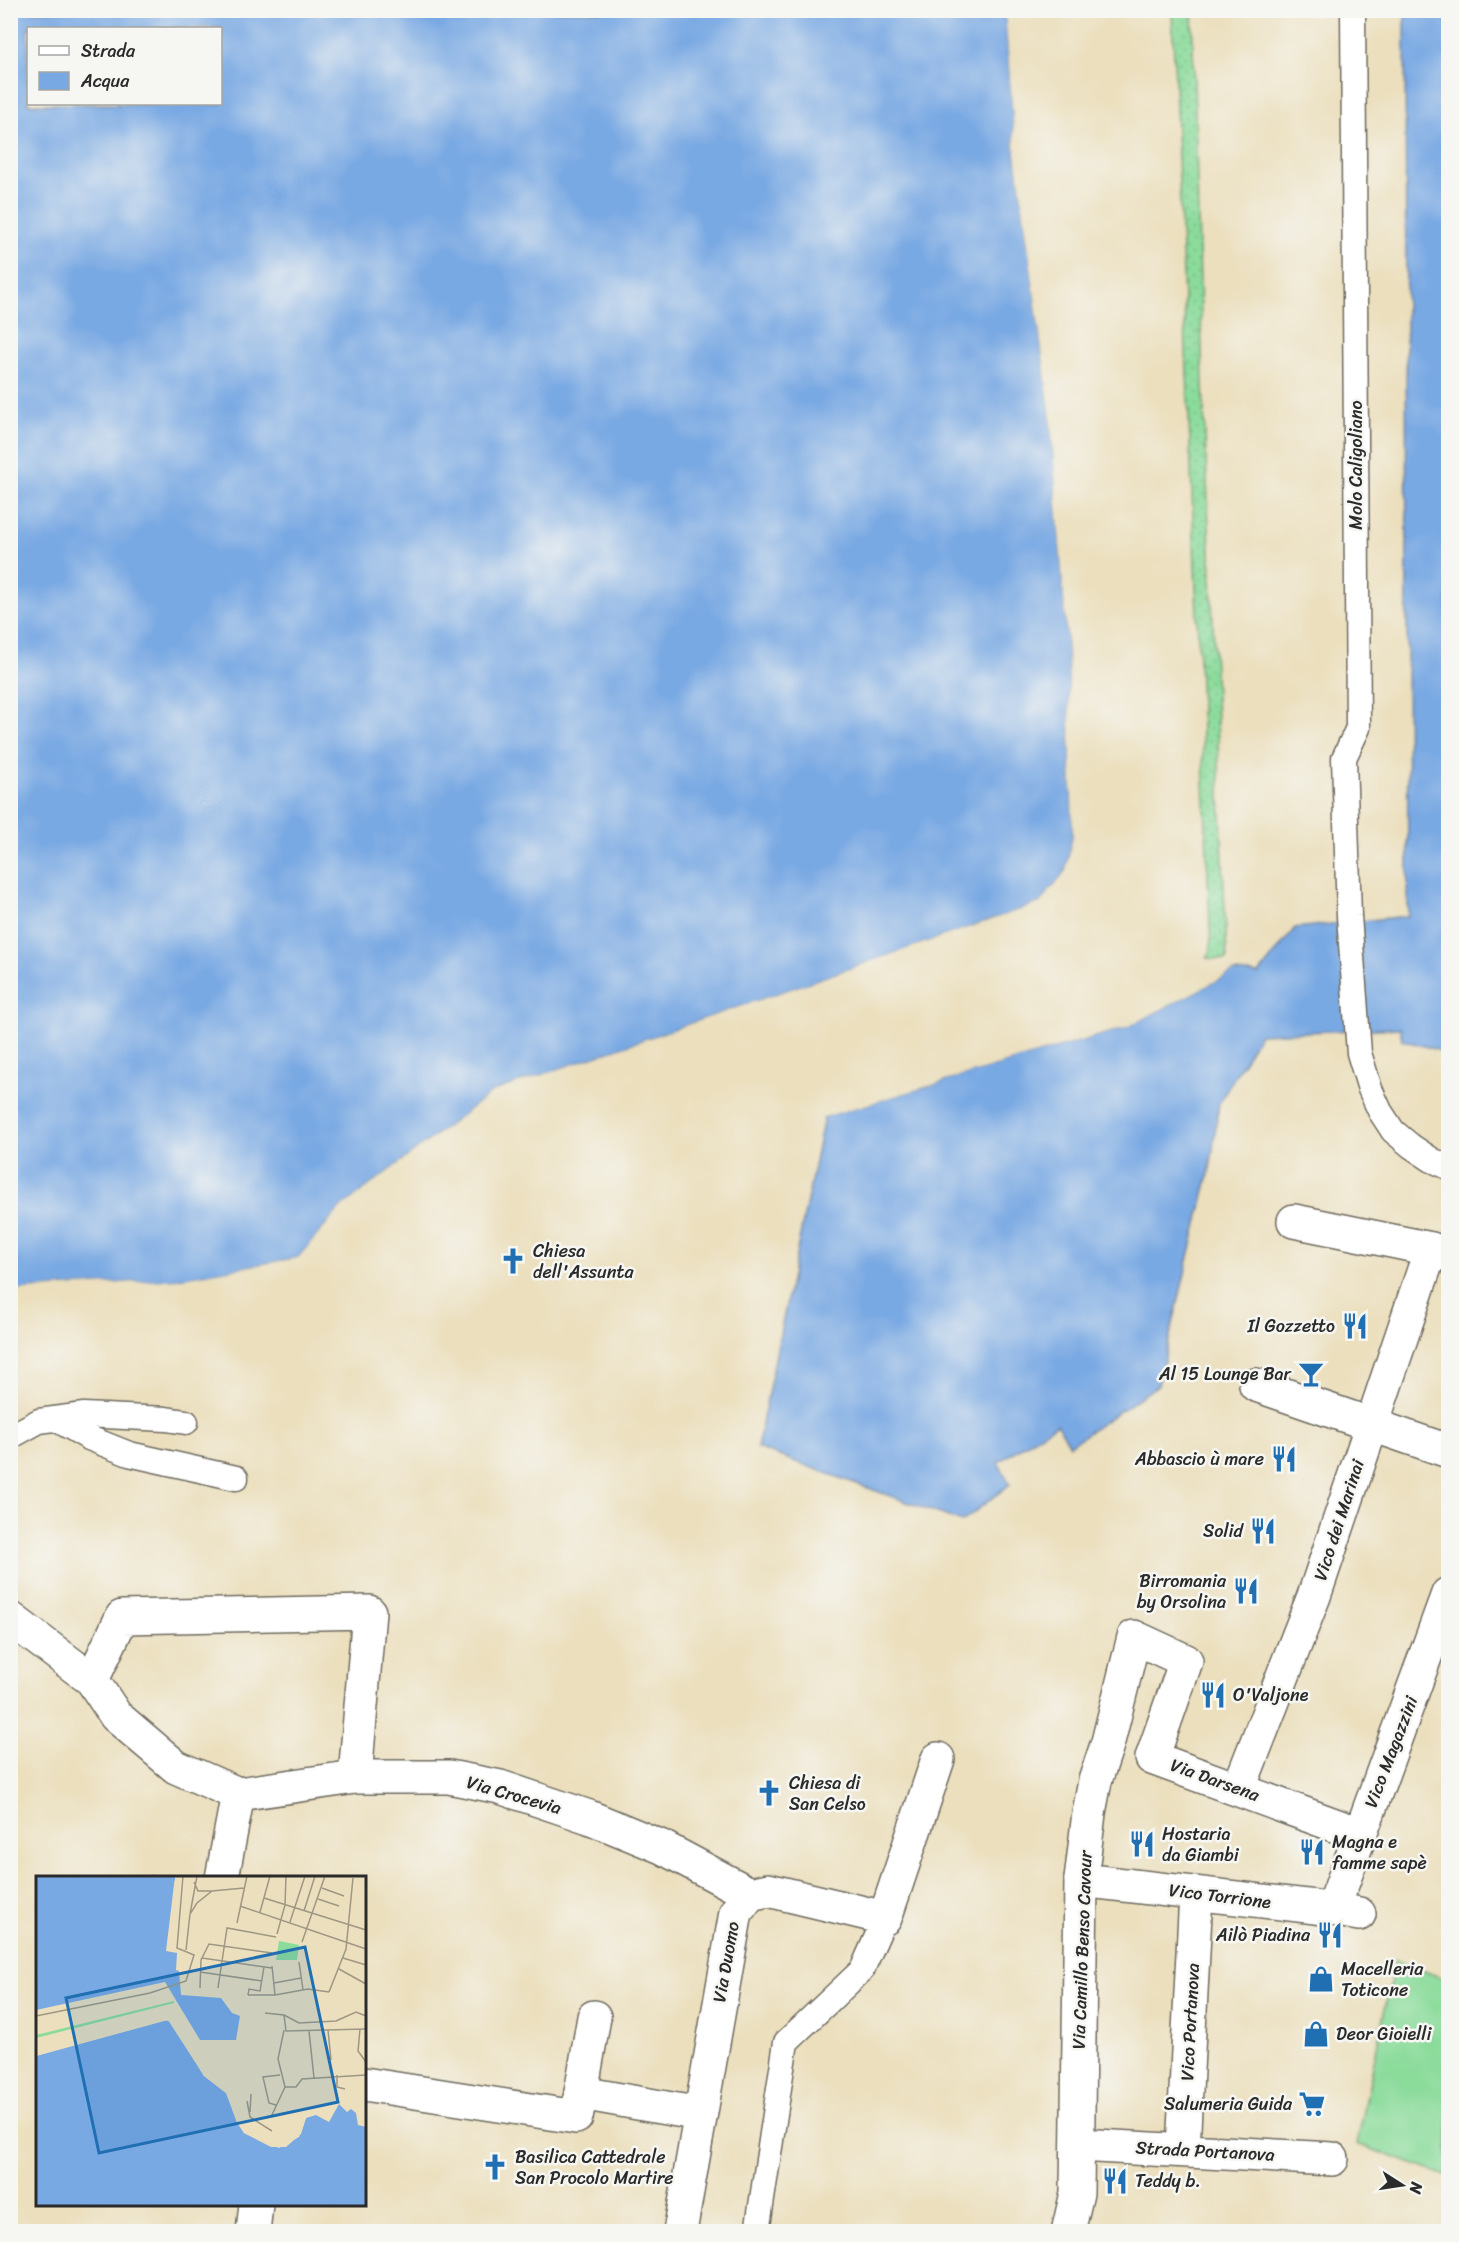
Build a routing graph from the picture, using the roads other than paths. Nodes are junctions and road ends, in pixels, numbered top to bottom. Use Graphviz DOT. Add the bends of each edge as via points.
graph roads {
  1 [pos="1353,10"];
  2 [pos="1449,1167"];
  3 [pos="1294,1221"];
  4 [pos="1440,1252"];
  5 [pos="1256,1385"];
  6 [pos="56,1419"];
  7 [pos="186,1422"];
  8 [pos="1371,1424"];
  9 [pos="10,1437"];
  10 [pos="1449,1451"];
  11 [pos="236,1478"];
  12 [pos="1449,1594"];
  13 [pos="10,1618"];
  14 [pos="1134,1637"];
  15 [pos="92,1680"];
  16 [pos="938,1759"];
  17 [pos="355,1777"];
  18 [pos="1239,1788"];
  19 [pos="238,1794"];
  20 [pos="1359,1834"];
  21 [pos="222,1876"];
  22 [pos="1081,1880"];
  23 [pos="750,1894"];
  24 [pos="1197,1894"];
  25 [pos="1346,1912"];
  26 [pos="885,1918"];
  27 [pos="594,2017"];
  28 [pos="366,2084"];
  29 [pos="581,2093"];
  30 [pos="700,2114"];
  31 [pos="1078,2145"];
  32 [pos="1183,2149"];
  33 [pos="1332,2159"];
  34 [pos="256,2206"];
  35 [pos="253,2232"];
  36 [pos="680,2232"];
  37 [pos="757,2232"];
  38 [pos="1068,2232"];
  1 -- 2 [label="lane, Molo Caligoliano" via="1358,728 1344,758 1349,916 1359,1053 1370,1089 1393,1131 1432,1160"];
  3 -- 4 [label="street"];
  4 -- 8 [label="street, Vico dei Marinai"];
  5 -- 8 [label="street"];
  6 -- 7 [label="lane" via="84,1415"];
  6 -- 9 [label="lane" via="39,1421"];
  6 -- 11 [label="lane" via="129,1454"];
  8 -- 10 [label="street"];
  8 -- 18 [label="street, Vico dei Marinai" via="1314,1596"];
  12 -- 20 [label="street, Vico Magazzini"];
  13 -- 15 [label="street"];
  14 -- 18 [label="street, Via Darsena" via="1186,1661 1152,1758"];
  14 -- 22 [label="street, Via Camillo Benso Cavour" via="1095,1781"];
  15 -- 17 [label="street" via="122,1617 369,1612"];
  15 -- 19 [label="street" via="116,1716 176,1767"];
  16 -- 26 [label="street"];
  17 -- 19 [label="street, Via Crocevia"];
  17 -- 23 [label="street, Via Crocevia" via="449,1777 500,1787 662,1847"];
  18 -- 20 [label="street, Via Darsena"];
  19 -- 21 [label="street"];
  20 -- 25 [label="street, Vico Magazzini"];
  22 -- 24 [label="street, Vico Torrione"];
  22 -- 31 [label="street, Via Camillo Benso Cavour"];
  23 -- 26 [label="street" via="768,1890"];
  23 -- 30 [label="street, Via Duomo" via="736,1912"];
  24 -- 25 [label="street, Vico Torrione"];
  24 -- 32 [label="street, Vico Portanova"];
  26 -- 37 [label="lane" via="862,1970 786,2042"];
  27 -- 29 [label="street"];
  28 -- 29 [label="street" via="576,2117"];
  29 -- 30 [label="street"];
  30 -- 36 [label="street, Via Duomo"];
  31 -- 32 [label="street, Strada Portanova"];
  31 -- 38 [label="street, Via Camillo Benso Cavour" via="1077,2193"];
  32 -- 33 [label="street, Strada Portanova"];
  34 -- 35 [label="street"];
}
